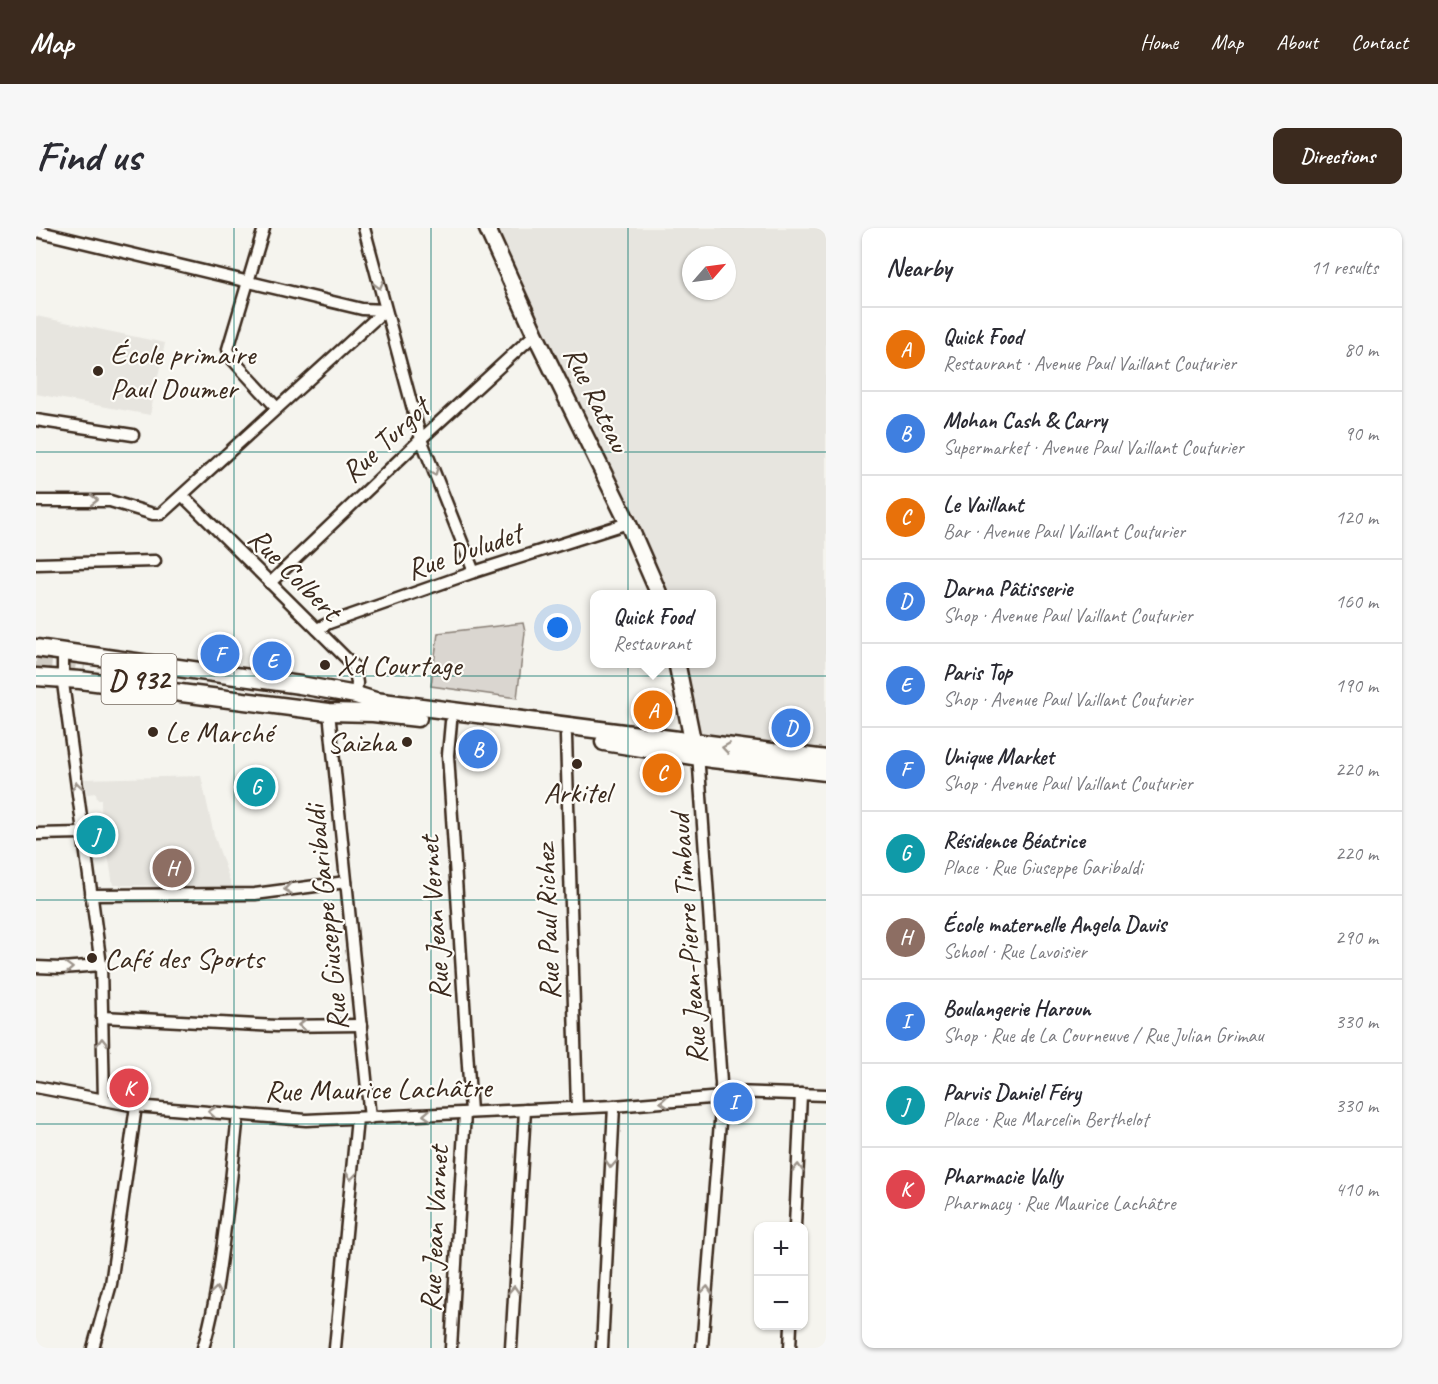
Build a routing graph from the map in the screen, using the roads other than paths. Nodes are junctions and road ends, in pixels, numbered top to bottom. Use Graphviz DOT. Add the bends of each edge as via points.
graph roads {
  1 [pos="264,228"];
  2 [pos="364,228"];
  3 [pos="487,228"];
  4 [pos="36,231"];
  5 [pos="248,281"];
  6 [pos="385,310"];
  7 [pos="535,334"];
  8 [pos="277,408"];
  9 [pos="36,420"];
  10 [pos="133,435"];
  11 [pos="421,439"];
  12 [pos="183,496"];
  13 [pos="36,501"];
  14 [pos="628,523"];
  15 [pos="155,561"];
  16 [pos="36,564"];
  17 [pos="474,572"];
  18 [pos="270,583"];
  19 [pos="657,590"];
  20 [pos="317,629"];
  21 [pos="36,648"];
  22 [pos="63,652"];
  23 [pos="678,668"];
  24 [pos="85,669"];
  25 [pos="36,677"];
  26 [pos="62,680"];
  27 [pos="356,695"];
  28 [pos="374,707"];
  29 [pos="329,712"];
  30 [pos="451,722"];
  31 [pos="566,736"];
  32 [pos="696,750"];
  33 [pos="826,759"];
  34 [pos="826,772"];
  35 [pos="83,833"];
  36 [pos="36,834"];
  37 [pos="346,882"];
  38 [pos="92,895"];
  39 [pos="101,965"];
  40 [pos="36,967"];
  41 [pos="102,1017"];
  42 [pos="361,1024"];
  43 [pos="37,1087"];
  44 [pos="722,1092"];
  45 [pos="801,1094"];
  46 [pos="826,1095"];
  47 [pos="36,1100"];
  48 [pos="104,1101"];
  49 [pos="136,1106"];
  50 [pos="614,1106"];
  51 [pos="577,1107"];
  52 [pos="525,1110"];
  53 [pos="468,1113"];
  54 [pos="238,1114"];
  55 [pos="357,1118"];
  56 [pos="370,1118"];
  57 [pos="795,1222"];
  58 [pos="791,1330"];
  59 [pos="93,1348"];
  60 [pos="203,1348"];
  61 [pos="335,1348"];
  62 [pos="451,1348"];
  63 [pos="511,1348"];
  64 [pos="602,1348"];
  65 [pos="702,1348"];
  66 [pos="790,1348"];
  1 -- 5 [label="street"];
  2 -- 6 [label="street, one-way"];
  3 -- 7 [label="street, Rue Rateau"];
  4 -- 5 [label="street"];
  5 -- 6 [label="street" via="362,309"];
  5 -- 8 [label="street" via="228,354"];
  6 -- 8 [label="street"];
  6 -- 11 [label="street"];
  7 -- 11 [label="street, Rue Turgot"];
  7 -- 14 [label="street, Rue Rateau"];
  8 -- 12 [label="street"];
  9 -- 10 [label="street"];
  11 -- 17 [label="street, one-way"];
  11 -- 18 [label="street, Rue Turgot"];
  13 -- 12 [label="street, one-way" via="110,501 161,514"];
  12 -- 18 [label="street, Rue Colbert"];
  14 -- 17 [label="street, Rue Duludet"];
  14 -- 19 [label="street, Rue Rateau"];
  15 -- 16 [label="street"];
  17 -- 20 [label="street, Rue Duludet"];
  18 -- 20 [label="street, Rue Colbert"];
  20 -- 27 [label="street, Rue Colbert" via="354,666"];
  21 -- 22 [label="main road, D 932"];
  22 -- 26 [label="street"];
  22 -- 27 [label="main road, D 932"];
  23 -- 32 [label="street"];
  24 -- 28 [label="main road, D 932"];
  25 -- 26 [label="main road, D 932"];
  26 -- 29 [label="main road, D 932"];
  35 -- 26 [label="street, one-way"];
  27 -- 28 [label="main road, D 932"];
  28 -- 29 [label="main road, D 932"];
  28 -- 30 [label="main road, D 932"];
  28 -- 32 [label="main road, D 932"];
  29 -- 37 [label="street, Rue Giuseppe Garibaldi"];
  30 -- 31 [label="main road, D 932"];
  30 -- 53 [label="street, Rue Jean Vernet" via="448,755"];
  31 -- 32 [label="main road, D 932"];
  31 -- 51 [label="street, Rue Paul Richez"];
  33 -- 32 [label="main road, D 932, one-way"];
  32 -- 34 [label="main road, D 932"];
  32 -- 44 [label="street, Rue Jean-Pierre Timbaud"];
  35 -- 36 [label="street"];
  35 -- 38 [label="street"];
  37 -- 38 [label="street, one-way" via="255,894"];
  37 -- 42 [label="street, Rue Giuseppe Garibaldi"];
  38 -- 39 [label="street"];
  40 -- 39 [label="street, one-way"];
  39 -- 41 [label="street"];
  42 -- 41 [label="street, one-way" via="277,1026"];
  48 -- 41 [label="street, one-way"];
  42 -- 56 [label="street, Rue Giuseppe Garibaldi"];
  43 -- 47 [label="street"];
  43 -- 48 [label="street, Rue Maurice Lachâtre"];
  44 -- 45 [label="street, Rue Maurice Lachâtre"];
  44 -- 50 [label="street, Rue Maurice Lachâtre, one-way"];
  65 -- 44 [label="street, Rue Jean-Pierre Timbaud, one-way"];
  45 -- 46 [label="street, Rue Maurice Lachâtre"];
  57 -- 45 [label="street, one-way"];
  48 -- 49 [label="street, Rue Maurice Lachâtre"];
  54 -- 49 [label="street, Rue Maurice Lachâtre, one-way"];
  49 -- 59 [label="street" via="111,1284"];
  50 -- 51 [label="street, Rue Maurice Lachâtre"];
  50 -- 64 [label="street, one-way"];
  51 -- 52 [label="street, Rue Maurice Lachâtre"];
  52 -- 53 [label="street, Rue Maurice Lachâtre"];
  63 -- 52 [label="street, one-way"];
  53 -- 56 [label="street, Rue Maurice Lachâtre, one-way"];
  53 -- 62 [label="street, Rue Jean Varnet"];
  54 -- 55 [label="street, Rue Maurice Lachâtre" via="306,1120"];
  60 -- 54 [label="street, one-way" via="217,1285"];
  55 -- 56 [label="street, Rue Maurice Lachâtre"];
  55 -- 61 [label="street, one-way"];
  58 -- 66 [label="street"];
}
